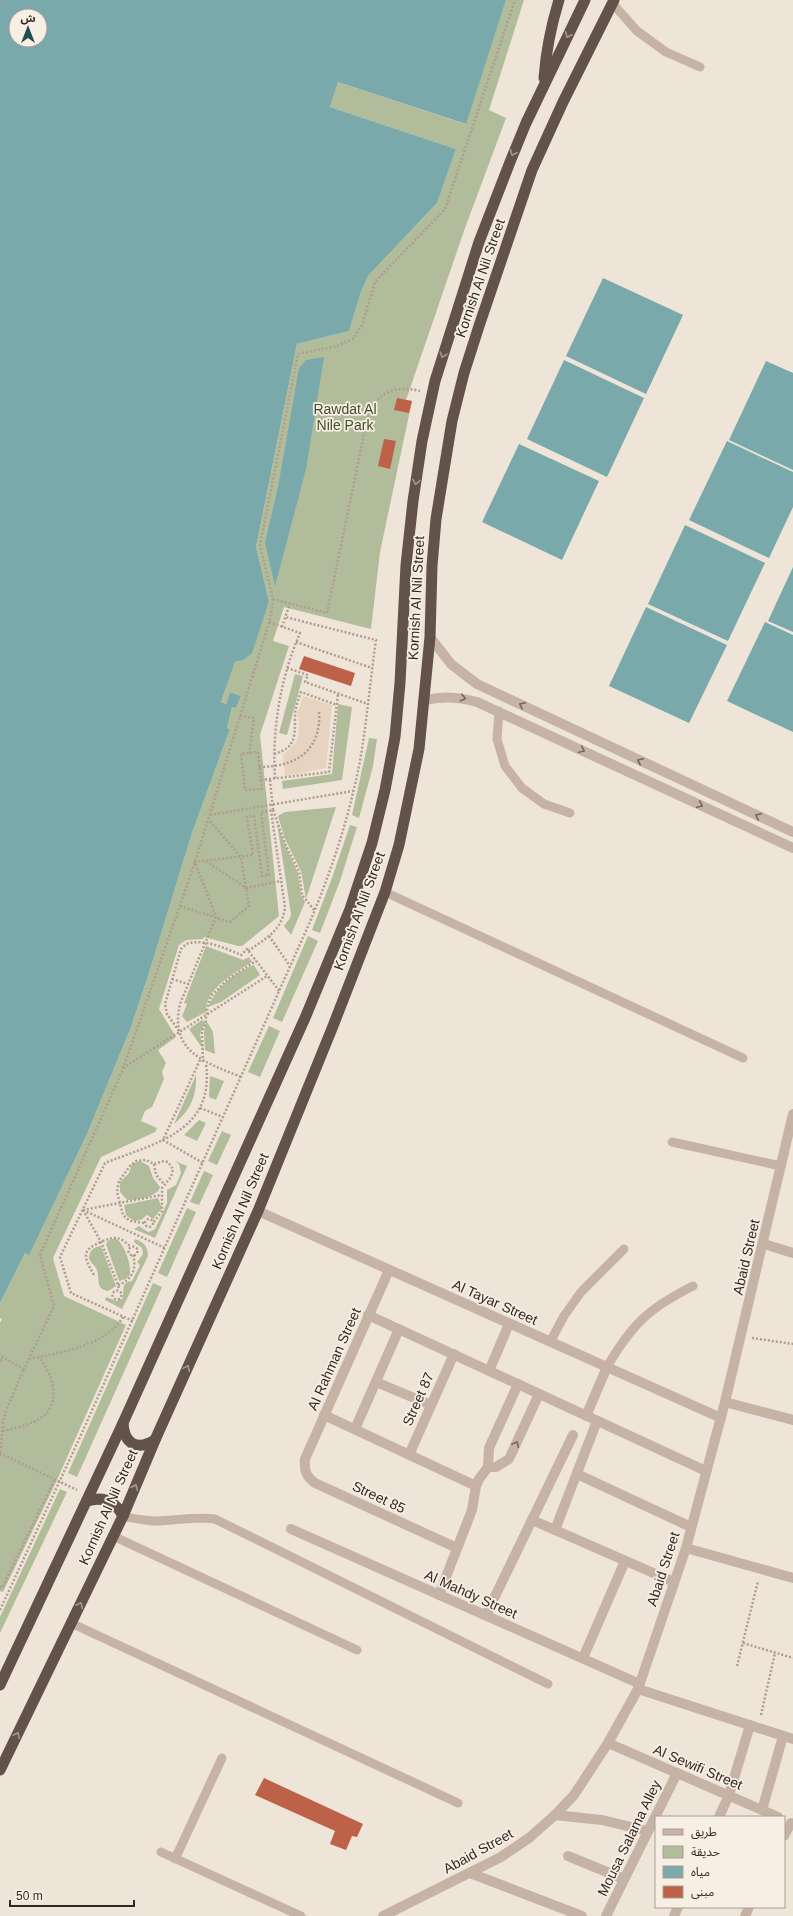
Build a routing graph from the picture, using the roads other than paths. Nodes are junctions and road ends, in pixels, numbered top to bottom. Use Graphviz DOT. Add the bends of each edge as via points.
graph roads {
  1 [pos="559,0"];
  2 [pos="585,0"];
  3 [pos="614,2"];
  4 [pos="700,67"];
  5 [pos="544,84"];
  6 [pos="430,637"];
  7 [pos="425,700"];
  8 [pos="499,711"];
  9 [pos="570,813"];
  10 [pos="793,832"];
  11 [pos="793,848"];
  12 [pos="385,892"];
  13 [pos="743,1058"];
  14 [pos="793,1114"];
  15 [pos="672,1142"];
  16 [pos="781,1166"];
  17 [pos="258,1211"];
  18 [pos="764,1244"];
  19 [pos="624,1249"];
  20 [pos="793,1253"];
  21 [pos="389,1270"];
  22 [pos="693,1286"];
  23 [pos="368,1315"];
  24 [pos="509,1324"];
  25 [pos="399,1329"];
  26 [pos="550,1342"];
  27 [pos="454,1354"];
  28 [pos="607,1367"];
  29 [pos="489,1370"];
  30 [pos="376,1382"];
  31 [pos="518,1384"];
  32 [pos="539,1394"];
  33 [pos="725,1402"];
  34 [pos="431,1406"];
  35 [pos="324,1414"];
  36 [pos="586,1416"];
  37 [pos="721,1418"];
  38 [pos="793,1420"];
  39 [pos="598,1421"];
  40 [pos="124,1423"];
  41 [pos="355,1429"];
  42 [pos="573,1435"];
  43 [pos="155,1440"];
  44 [pos="409,1455"];
  45 [pos="305,1459"];
  46 [pos="488,1467"];
  47 [pos="706,1471"];
  48 [pos="577,1474"];
  49 [pos="476,1486"];
  50 [pos="88,1499"];
  51 [pos="123,1516"];
  52 [pos="532,1520"];
  53 [pos="691,1527"];
  54 [pos="291,1529"];
  55 [pos="555,1530"];
  56 [pos="113,1536"];
  57 [pos="457,1548"];
  58 [pos="686,1548"];
  59 [pos="625,1561"];
  60 [pos="793,1578"];
  61 [pos="674,1582"];
  62 [pos="438,1594"];
  63 [pos="486,1615"];
  64 [pos="71,1623"];
  65 [pos="357,1650"];
  66 [pos="583,1658"];
  67 [pos="548,1684"];
  68 [pos="0,1685"];
  69 [pos="639,1686"];
  70 [pos="754,1726"];
  71 [pos="788,1737"];
  72 [pos="608,1743"];
  73 [pos="222,1758"];
  74 [pos="0,1770"];
  75 [pos="677,1773"];
  76 [pos="729,1795"];
  77 [pos="458,1803"];
  78 [pos="762,1810"];
  79 [pos="555,1815"];
  80 [pos="656,1816"];
  81 [pos="719,1816"];
  82 [pos="776,1816"];
  83 [pos="655,1818"];
  84 [pos="789,1822"];
  85 [pos="648,1832"];
  86 [pos="785,1833"];
  87 [pos="161,1852"];
  88 [pos="568,1856"];
  89 [pos="175,1859"];
  90 [pos="470,1873"];
  91 [pos="624,1879"];
  92 [pos="561,1912"];
  93 [pos="301,1916"];
  94 [pos="383,1916"];
  95 [pos="582,1916"];
  96 [pos="606,1916"];
  1 -- 5 [label="highway" via="551,26"];
  2 -- 5 [label="highway, Kornish Al Nil Street, one-way"];
  3 -- 4 [label="lane" via="637,31 654,44"];
  3 -- 6 [label="highway, Kornish Al Nil Street" via="532,170 464,373 451,428 436,519"];
  5 -- 40 [label="highway, Kornish Al Nil Street, one-way" via="479,242 435,381 413,501 394,737 372,843 350,909 305,1018"];
  6 -- 7 [label="highway, Kornish Al Nil Street"];
  10 -- 6 [label="street, one-way" via="478,684 451,664"];
  7 -- 8 [label="street, one-way" via="460,697"];
  7 -- 12 [label="highway, Kornish Al Nil Street" via="410,797"];
  8 -- 9 [label="lane" via="497,739 505,766 522,788 544,804"];
  8 -- 11 [label="street, one-way"];
  12 -- 13 [label="lane"];
  12 -- 17 [label="highway, Kornish Al Nil Street"];
  14 -- 16 [label="street, Abaid Street"];
  15 -- 16 [label="lane"];
  16 -- 18 [label="street, Abaid Street"];
  17 -- 21 [label="street, Al Tayar Street"];
  43 -- 17 [label="highway, Kornish Al Nil Street, one-way"];
  18 -- 20 [label="street"];
  18 -- 33 [label="street, Abaid Street"];
  19 -- 26 [label="lane" via="581,1292"];
  21 -- 23 [label="street, Al Rahman Street"];
  21 -- 24 [label="street, Al Tayar Street"];
  22 -- 28 [label="lane" via="666,1300 642,1318 622,1341"];
  23 -- 25 [label="street"];
  23 -- 35 [label="street, Al Rahman Street"];
  24 -- 26 [label="street, Al Tayar Street"];
  24 -- 29 [label="street"];
  25 -- 27 [label="street"];
  25 -- 30 [label="street"];
  26 -- 28 [label="street, Al Tayar Street"];
  27 -- 29 [label="street"];
  27 -- 34 [label="street, Street 87"];
  28 -- 36 [label="street"];
  28 -- 37 [label="street, Al Tayar Street"];
  29 -- 31 [label="street"];
  30 -- 34 [label="street"];
  30 -- 41 [label="street"];
  31 -- 32 [label="street"];
  31 -- 46 [label="street" via="489,1448"];
  32 -- 36 [label="street"];
  46 -- 32 [label="street, one-way" via="496,1467 509,1459"];
  33 -- 37 [label="street, Abaid Street"];
  33 -- 38 [label="street"];
  34 -- 44 [label="street, Street 87"];
  35 -- 41 [label="street"];
  35 -- 45 [label="street, Al Rahman Street"];
  36 -- 39 [label="street"];
  37 -- 47 [label="street, Abaid Street"];
  39 -- 47 [label="street"];
  39 -- 48 [label="street"];
  40 -- 43 [label="highway" via="124,1433 129,1441 137,1445 147,1445"];
  40 -- 50 [label="highway, Kornish Al Nil Street"];
  41 -- 44 [label="street"];
  42 -- 52 [label="street"];
  51 -- 43 [label="highway, Kornish Al Nil Street, one-way"];
  44 -- 49 [label="street"];
  45 -- 57 [label="street, Street 85" via="304,1469 308,1478 315,1483"];
  46 -- 49 [label="street"];
  47 -- 53 [label="street, Abaid Street"];
  48 -- 53 [label="street"];
  48 -- 55 [label="street"];
  49 -- 57 [label="street" via="472,1510"];
  50 -- 51 [label="highway" via="108,1501 119,1508"];
  50 -- 68 [label="highway, Kornish Al Nil Street"];
  51 -- 56 [label="highway, Kornish Al Nil Street"];
  51 -- 67 [label="lane" via="155,1521 202,1517 215,1519"];
  52 -- 55 [label="street"];
  52 -- 63 [label="street"];
  53 -- 58 [label="street, Abaid Street"];
  54 -- 62 [label="street, Al Mahdy Street"];
  55 -- 59 [label="street"];
  64 -- 56 [label="highway, Kornish Al Nil Street, one-way"];
  56 -- 65 [label="lane"];
  57 -- 62 [label="street"];
  58 -- 60 [label="street"];
  58 -- 61 [label="street, Abaid Street"];
  59 -- 61 [label="street"];
  59 -- 66 [label="street"];
  61 -- 69 [label="street, Abaid Street"];
  62 -- 63 [label="street, Al Mahdy Street"];
  63 -- 66 [label="street, Al Mahdy Street"];
  74 -- 64 [label="highway, Kornish Al Nil Street, one-way"];
  64 -- 77 [label="lane"];
  66 -- 69 [label="street, Al Mahdy Street"];
  69 -- 70 [label="street, Al Mahdy Street"];
  69 -- 72 [label="street, Abaid Street"];
  70 -- 71 [label="street, Al Mahdy Street"];
  70 -- 76 [label="street"];
  71 -- 78 [label="street"];
  72 -- 75 [label="street, Al Sewifi Street"];
  72 -- 79 [label="street, Abaid Street" via="574,1795"];
  73 -- 89 [label="lane"];
  75 -- 76 [label="street, Al Sewifi Street"];
  75 -- 80 [label="street, Mousa Salama Alley"];
  76 -- 78 [label="street, Al Sewifi Street"];
  76 -- 81 [label="street"];
  78 -- 82 [label="street, Al Sewifi Street"];
  79 -- 85 [label="street" via="602,1820"];
  79 -- 90 [label="street, Abaid Street" via="524,1842"];
  83 -- 85 [label="street, Mousa Salama Alley"];
  84 -- 86 [label="street"];
  85 -- 91 [label="street, Mousa Salama Alley"];
  87 -- 89 [label="lane"];
  88 -- 91 [label="street"];
  89 -- 93 [label="lane"];
  90 -- 92 [label="street"];
  90 -- 94 [label="street, Abaid Street"];
  91 -- 96 [label="street, Mousa Salama Alley"];
  92 -- 95 [label="street"];
}
